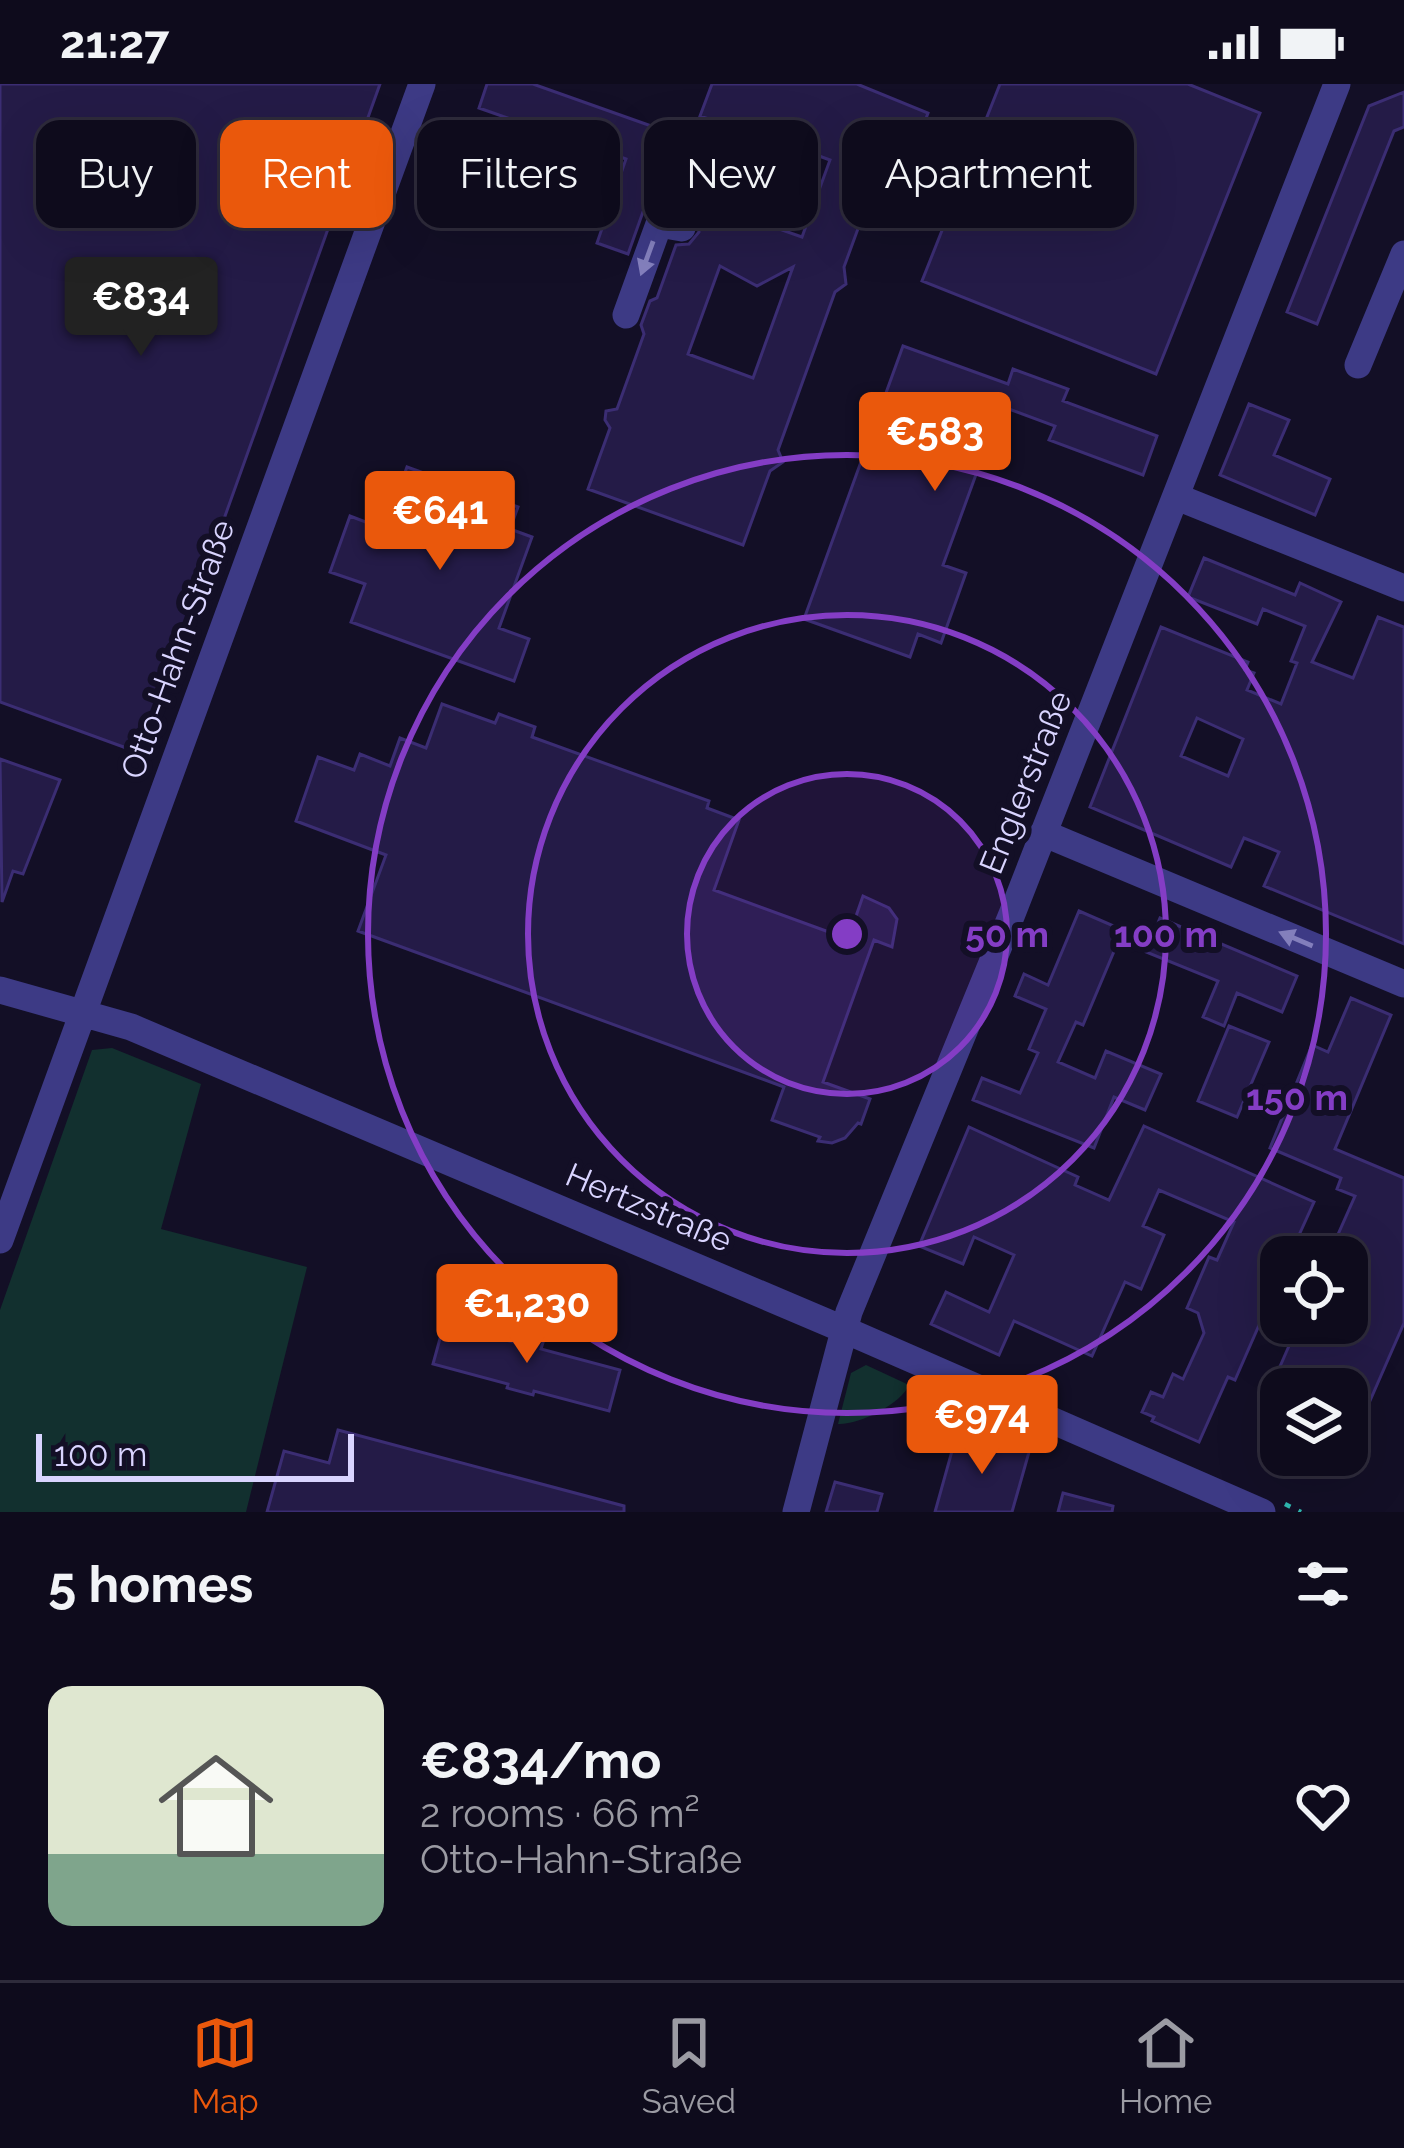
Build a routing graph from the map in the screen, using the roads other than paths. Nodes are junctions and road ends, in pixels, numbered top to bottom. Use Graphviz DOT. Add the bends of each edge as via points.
graph roads {
  1 [pos="422,84"];
  2 [pos="1337,84"];
  3 [pos="658,228"];
  4 [pos="1404,254"];
  5 [pos="626,315"];
  6 [pos="1358,365"];
  7 [pos="1177,497"];
  8 [pos="1404,588"];
  9 [pos="1043,833"];
  10 [pos="1404,984"];
  11 [pos="0,990"];
  12 [pos="171,1010"];
  13 [pos="83,1012"];
  14 [pos="160,1039"];
  15 [pos="0,1240"];
  16 [pos="845,1330"];
  17 [pos="1244,1508"];
  18 [pos="796,1512"];
  1 -- 13 [label="street, Otto-Hahn-Straße"];
  2 -- 7 [label="street, Englerstraße"];
  3 -- 5 [label="street, one-way"];
  4 -- 6 [label="street"];
  7 -- 8 [label="street"];
  7 -- 9 [label="street, Englerstraße"];
  10 -- 9 [label="street, one-way"];
  9 -- 16 [label="street, Englerstraße" via="1001,910"];
  11 -- 13 [label="street, Hertzstraße"];
  12 -- 14 [label="street"];
  13 -- 14 [label="street, Hertzstraße"];
  13 -- 15 [label="street, Otto-Hahn-Straße"];
  14 -- 16 [label="street, Hertzstraße"];
  16 -- 17 [label="street, Hertzstraße"];
  16 -- 18 [label="street, Englerstraße"];
}
